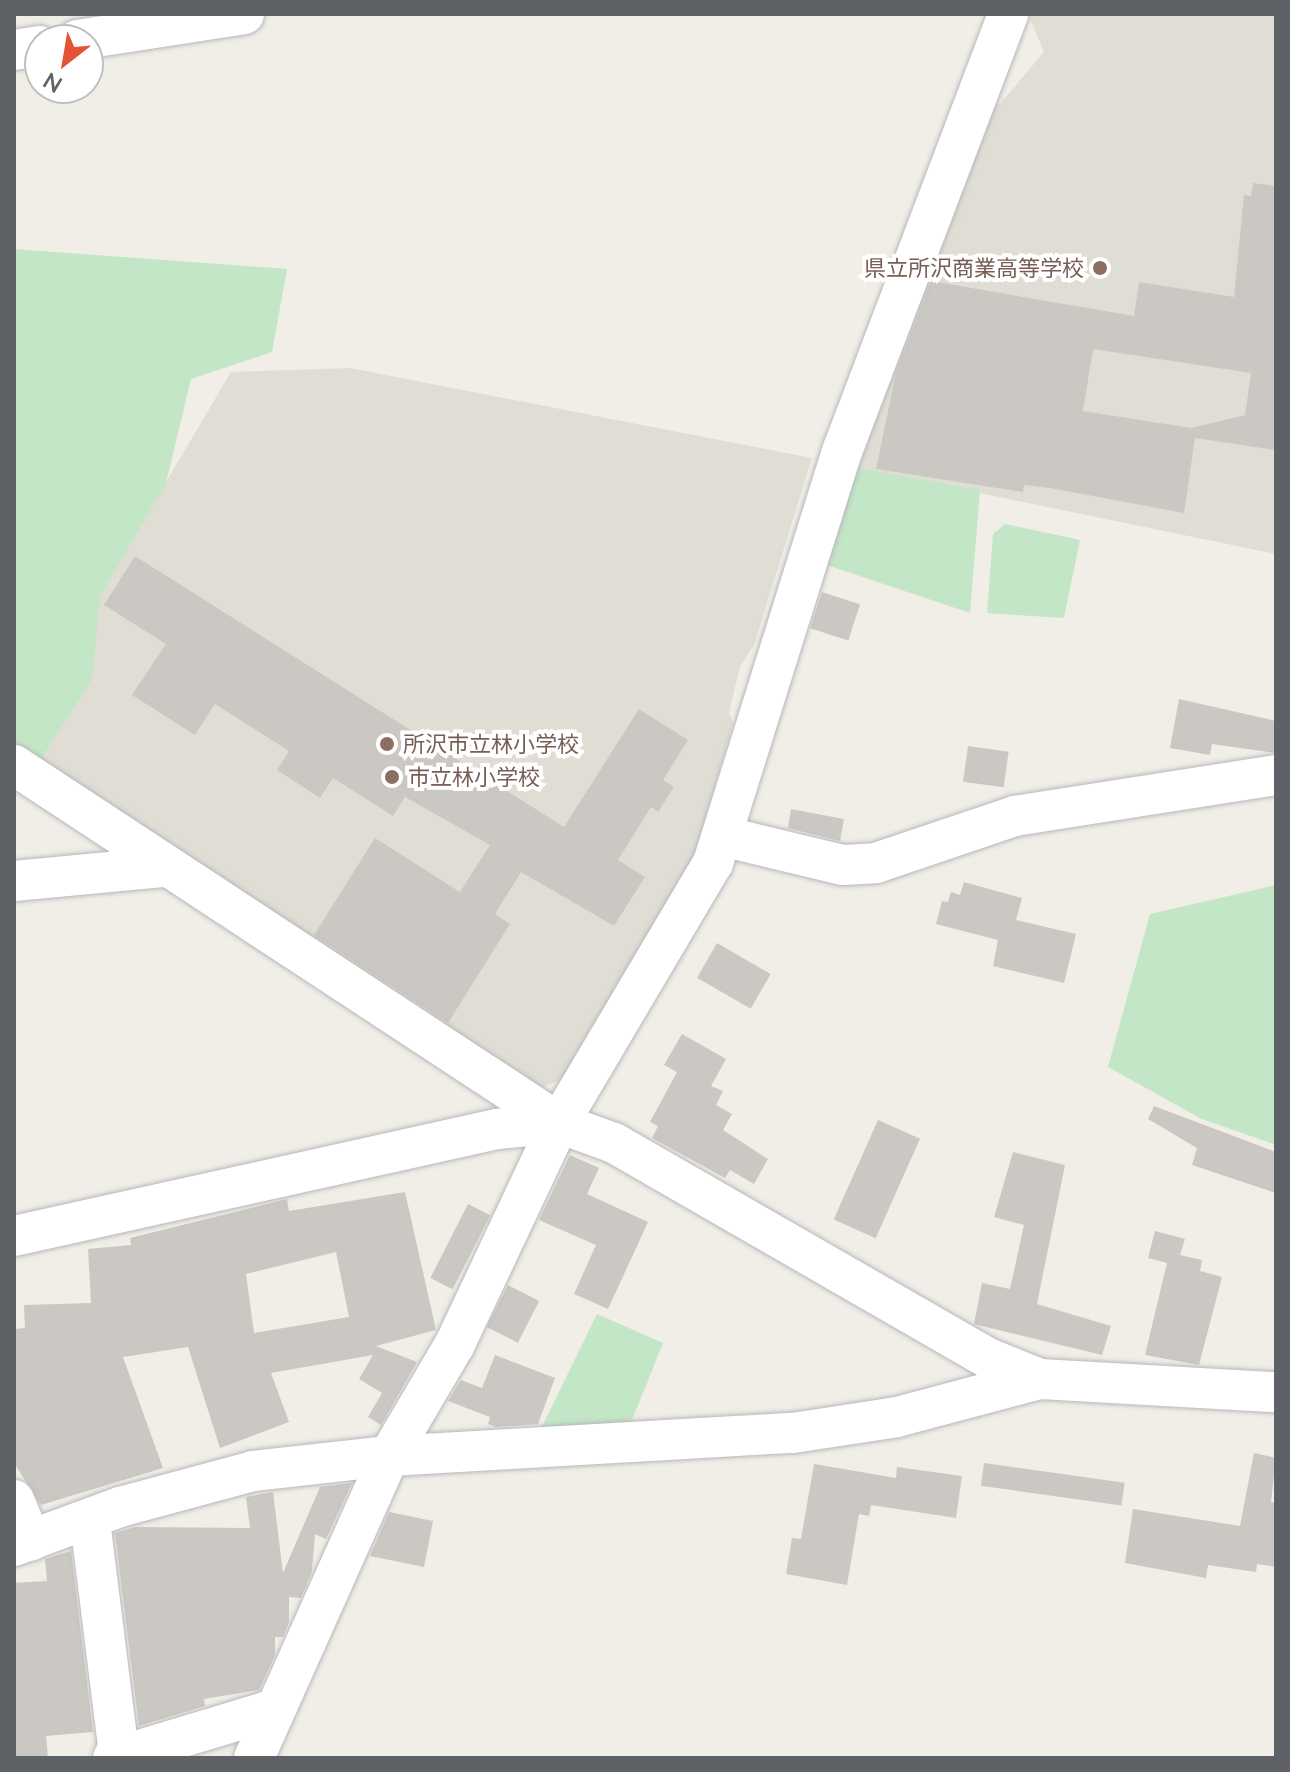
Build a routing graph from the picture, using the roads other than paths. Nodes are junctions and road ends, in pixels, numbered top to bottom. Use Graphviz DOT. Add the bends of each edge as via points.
graph roads {
  1 [pos="244,14"];
  2 [pos="1008,14"];
  3 [pos="128,23"];
  4 [pos="104,31"];
  5 [pos="14,765"];
  6 [pos="1276,775"];
  7 [pos="722,836"];
  8 [pos="162,867"];
  9 [pos="14,881"];
  10 [pos="559,1123"];
  11 [pos="14,1236"];
  12 [pos="1040,1379"];
  13 [pos="1276,1392"];
  14 [pos="389,1456"];
  15 [pos="14,1500"];
  16 [pos="90,1521"];
  17 [pos="22,1544"];
  18 [pos="272,1710"];
  19 [pos="116,1757"];
  20 [pos="254,1758"];
  1 -- 3 [label="street"];
  2 -- 7 [label="street" via="843,449"];
  3 -- 4 [label="street"];
  5 -- 8 [label="street"];
  6 -- 7 [label="street" via="1015,816 876,863 843,865"];
  7 -- 10 [label="street" via="663,950"];
  8 -- 9 [label="street"];
  8 -- 10 [label="street"];
  10 -- 11 [label="street" via="497,1129"];
  10 -- 12 [label="street" via="614,1143 988,1358"];
  10 -- 14 [label="street" via="455,1344"];
  12 -- 13 [label="street"];
  12 -- 14 [label="street" via="897,1417 793,1433"];
  14 -- 16 [label="street" via="253,1471"];
  14 -- 18 [label="street"];
  15 -- 17 [label="street"];
  16 -- 17 [label="street"];
  16 -- 19 [label="street"];
  18 -- 19 [label="street"];
  18 -- 20 [label="street"];
}
